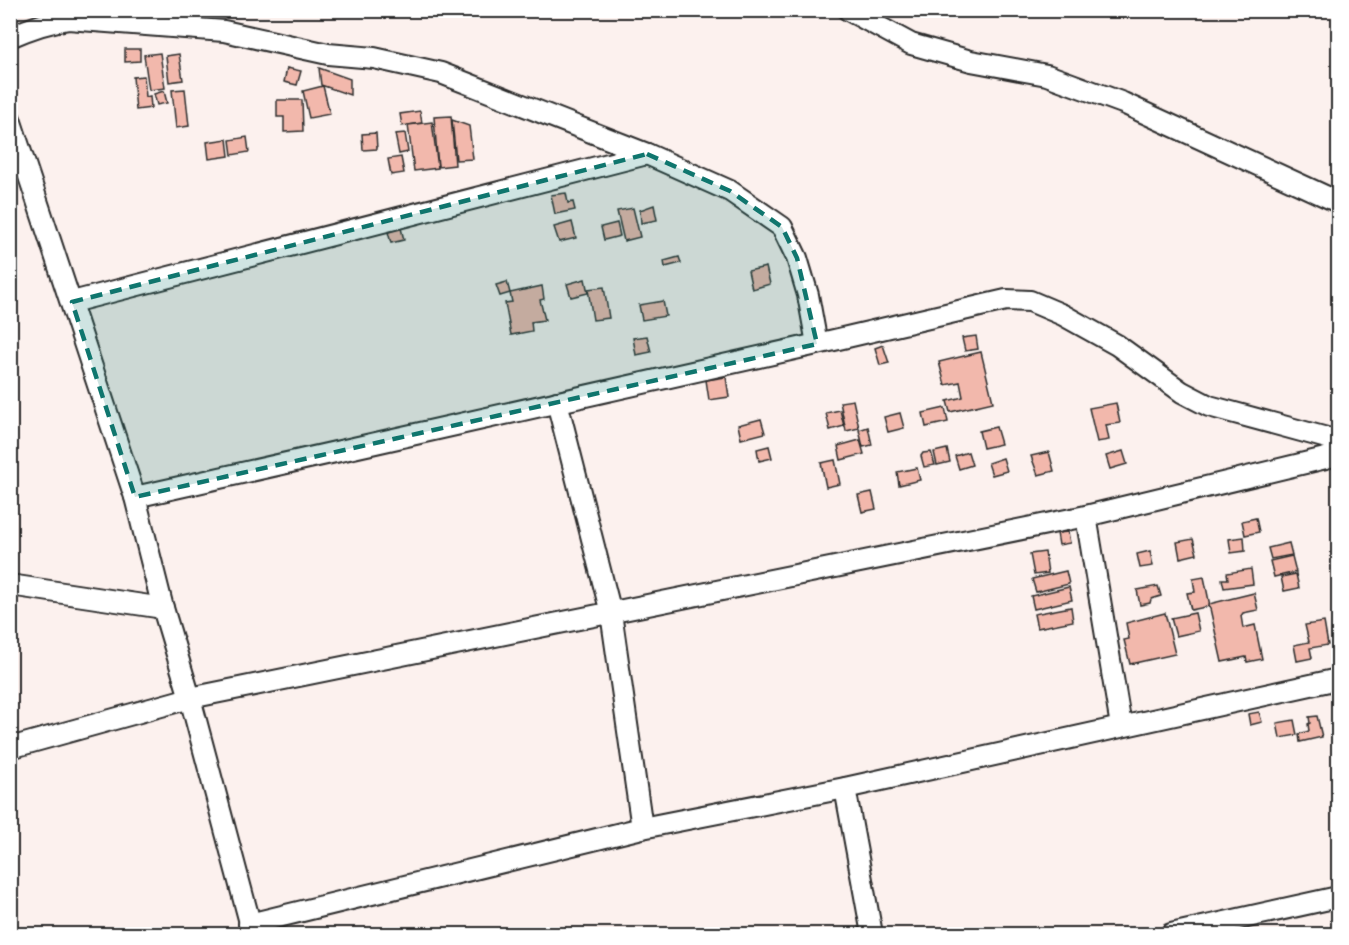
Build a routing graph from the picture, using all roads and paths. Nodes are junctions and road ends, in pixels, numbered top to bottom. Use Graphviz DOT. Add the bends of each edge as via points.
graph roads {
  1 [pos="848,10"];
  2 [pos="10,37"];
  3 [pos="10,119"];
  4 [pos="647,154"];
  5 [pos="1338,202"];
  6 [pos="72,302"];
  7 [pos="817,344"];
  8 [pos="557,402"];
  9 [pos="1338,441"];
  10 [pos="1338,455"];
  11 [pos="135,497"];
  12 [pos="1086,516"];
  13 [pos="10,585"];
  14 [pos="163,608"];
  15 [pos="611,613"];
  16 [pos="1338,679"];
  17 [pos="189,698"];
  18 [pos="1121,726"];
  19 [pos="10,748"];
  20 [pos="845,788"];
  21 [pos="642,828"];
  22 [pos="1338,897"];
  23 [pos="251,929"];
  24 [pos="872,934"];
  25 [pos="1171,934"];
  1 -- 5 [label="street" via="911,44 972,61 1047,75 1123,103"];
  2 -- 4 [label="street" via="30,27 68,20 224,31 328,54 374,58 441,73"];
  3 -- 6 [label="street"];
  4 -- 6 [label="street"];
  4 -- 7 [label="street" via="730,191 782,227 797,258"];
  6 -- 11 [label="street"];
  7 -- 8 [label="street"];
  7 -- 9 [label="street" via="1006,300 1030,301 1117,345 1182,392 1209,406"];
  8 -- 11 [label="street"];
  8 -- 15 [label="street"];
  10 -- 12 [label="street"];
  11 -- 14 [label="street"];
  12 -- 15 [label="street"];
  12 -- 18 [label="street"];
  13 -- 14 [label="street"];
  14 -- 17 [label="street"];
  15 -- 17 [label="street"];
  15 -- 21 [label="street"];
  16 -- 18 [label="street"];
  17 -- 19 [label="street"];
  17 -- 23 [label="street"];
  18 -- 20 [label="street"];
  20 -- 21 [label="street"];
  20 -- 24 [label="street"];
  21 -- 23 [label="street"];
  22 -- 25 [label="street"];
}
